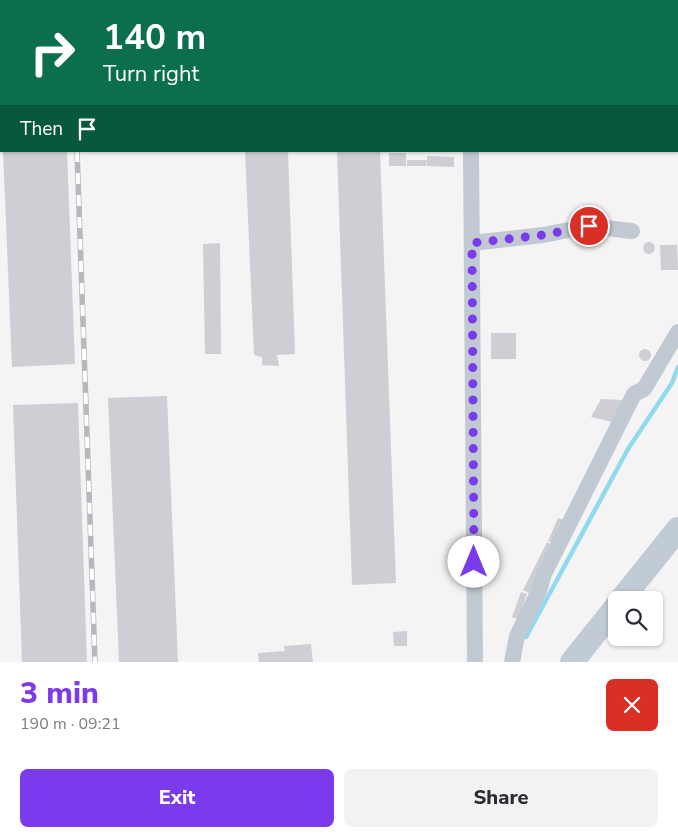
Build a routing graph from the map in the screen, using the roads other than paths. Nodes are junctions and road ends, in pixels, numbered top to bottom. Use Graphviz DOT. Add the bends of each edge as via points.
graph roads {
  1 [pos="471,152"];
  2 [pos="632,231"];
  3 [pos="472,243"];
  4 [pos="678,332"];
  5 [pos="678,529"];
  6 [pos="629,591"];
  7 [pos="608,616"];
  8 [pos="475,662"];
  9 [pos="512,662"];
  10 [pos="572,662"];
  1 -- 3 [label="street"];
  2 -- 3 [label="street" via="589,226"];
  3 -- 8 [label="street"];
  4 -- 9 [label="street" via="644,389 634,394 609,442 544,574 517,636"];
  5 -- 6 [label="main road"];
  7 -- 10 [label="main road"];
}
